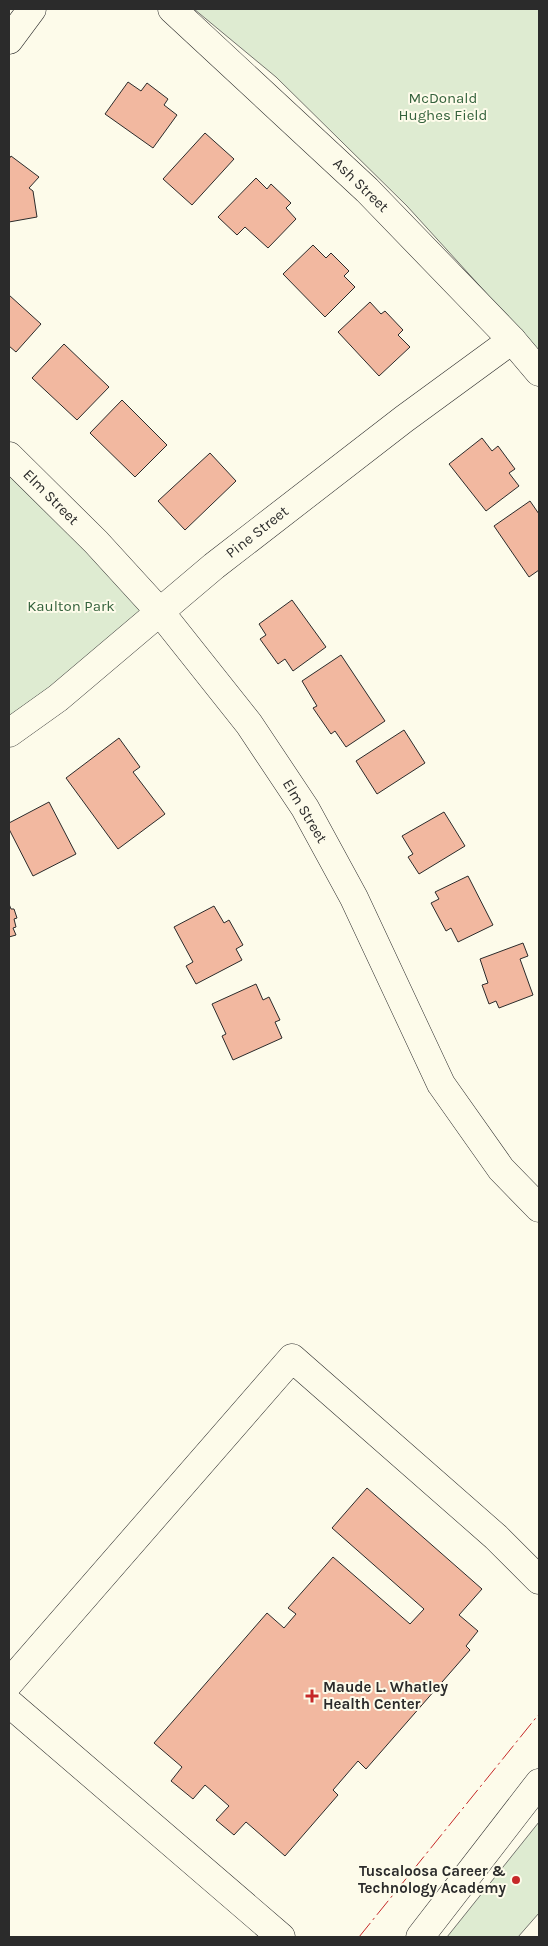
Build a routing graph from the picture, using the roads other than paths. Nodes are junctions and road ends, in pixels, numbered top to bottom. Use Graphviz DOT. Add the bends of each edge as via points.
graph roads {
  1 [pos="32,9"];
  2 [pos="172,9"];
  3 [pos="9,40"];
  4 [pos="512,340"];
  5 [pos="539,372"];
  6 [pos="9,456"];
  7 [pos="160,612"];
  8 [pos="9,732"];
  9 [pos="539,1208"];
  10 [pos="539,1580"];
  11 [pos="9,1683"];
  12 [pos="9,1703"];
  13 [pos="539,1783"];
  14 [pos="281,1937"];
  15 [pos="420,1937"];
  1 -- 3 [label="street"];
  2 -- 4 [label="street, Ash Street" via="367,190"];
  4 -- 5 [label="street, Ash Street"];
  4 -- 7 [label="street, Pine Street" via="396,425 214,566"];
  6 -- 7 [label="street, Elm Street" via="96,542"];
  7 -- 8 [label="street, Pine Street" via="58,698"];
  7 -- 9 [label="street, Elm Street" via="249,724 305,808 354,898 441,1084 501,1169"];
  10 -- 11 [label="street" via="496,1537 292,1358"];
  12 -- 14 [label="street"];
  13 -- 15 [label="street"];
}
